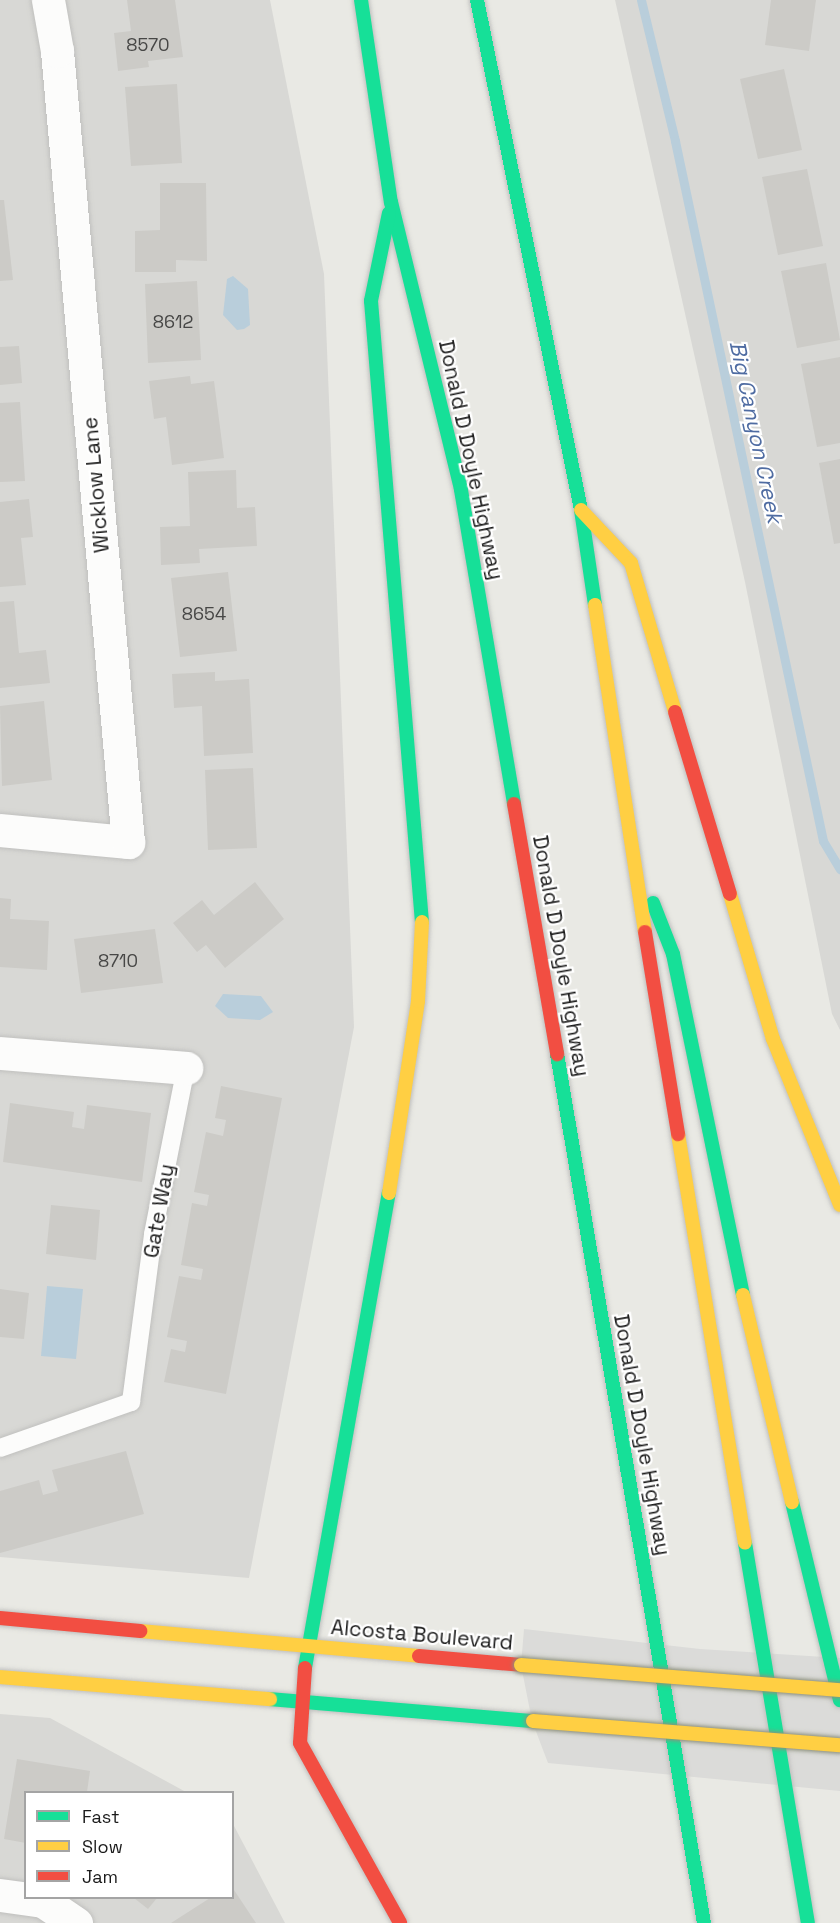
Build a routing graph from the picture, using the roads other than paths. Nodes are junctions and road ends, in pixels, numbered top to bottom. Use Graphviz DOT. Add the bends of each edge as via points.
graph roads {
  1 [pos="48,0"];
  2 [pos="361,0"];
  3 [pos="477,0"];
  4 [pos="391,202"];
  5 [pos="581,510"];
  6 [pos="0,830"];
  7 [pos="630,842"];
  8 [pos="0,1053"];
  9 [pos="186,1068"];
  10 [pos="840,1205"];
  11 [pos="0,1448"];
  12 [pos="0,1617"];
  13 [pos="306,1645"];
  14 [pos="0,1677"];
  15 [pos="840,1690"];
  16 [pos="840,1700"];
  17 [pos="302,1704"];
  18 [pos="840,1746"];
  19 [pos="0,1895"];
  20 [pos="24,1898"];
  21 [pos="29,1899"];
  22 [pos="76,1923"];
  23 [pos="400,1923"];
  24 [pos="704,1923"];
  25 [pos="808,1923"];
  1 -- 6 [label="street, Wicklow Lane" via="57,51 129,842"];
  2 -- 4 [label="main road, Donald D Doyle Highway"];
  3 -- 5 [label="main road"];
  4 -- 13 [label="main road" via="371,301 423,906 418,1001 406,1097"];
  4 -- 24 [label="main road, Donald D Doyle Highway" via="461,490"];
  5 -- 7 [label="main road"];
  5 -- 10 [label="main road" via="631,563 773,1039"];
  7 -- 16 [label="main road" via="673,954 749,1323"];
  7 -- 25 [label="main road"];
  8 -- 9 [label="street, Gate Way"];
  9 -- 11 [label="lane, Gate Way" via="153,1234 131,1402"];
  12 -- 13 [label="main road, Alcosta Boulevard"];
  13 -- 15 [label="main road, Alcosta Boulevard, bridge"];
  13 -- 17 [label="main road"];
  14 -- 17 [label="main road"];
  17 -- 18 [label="main road, bridge"];
  17 -- 23 [label="main road" via="300,1743"];
  19 -- 20 [label="street"];
  21 -- 22 [label="street" via="43,1901"];
}
